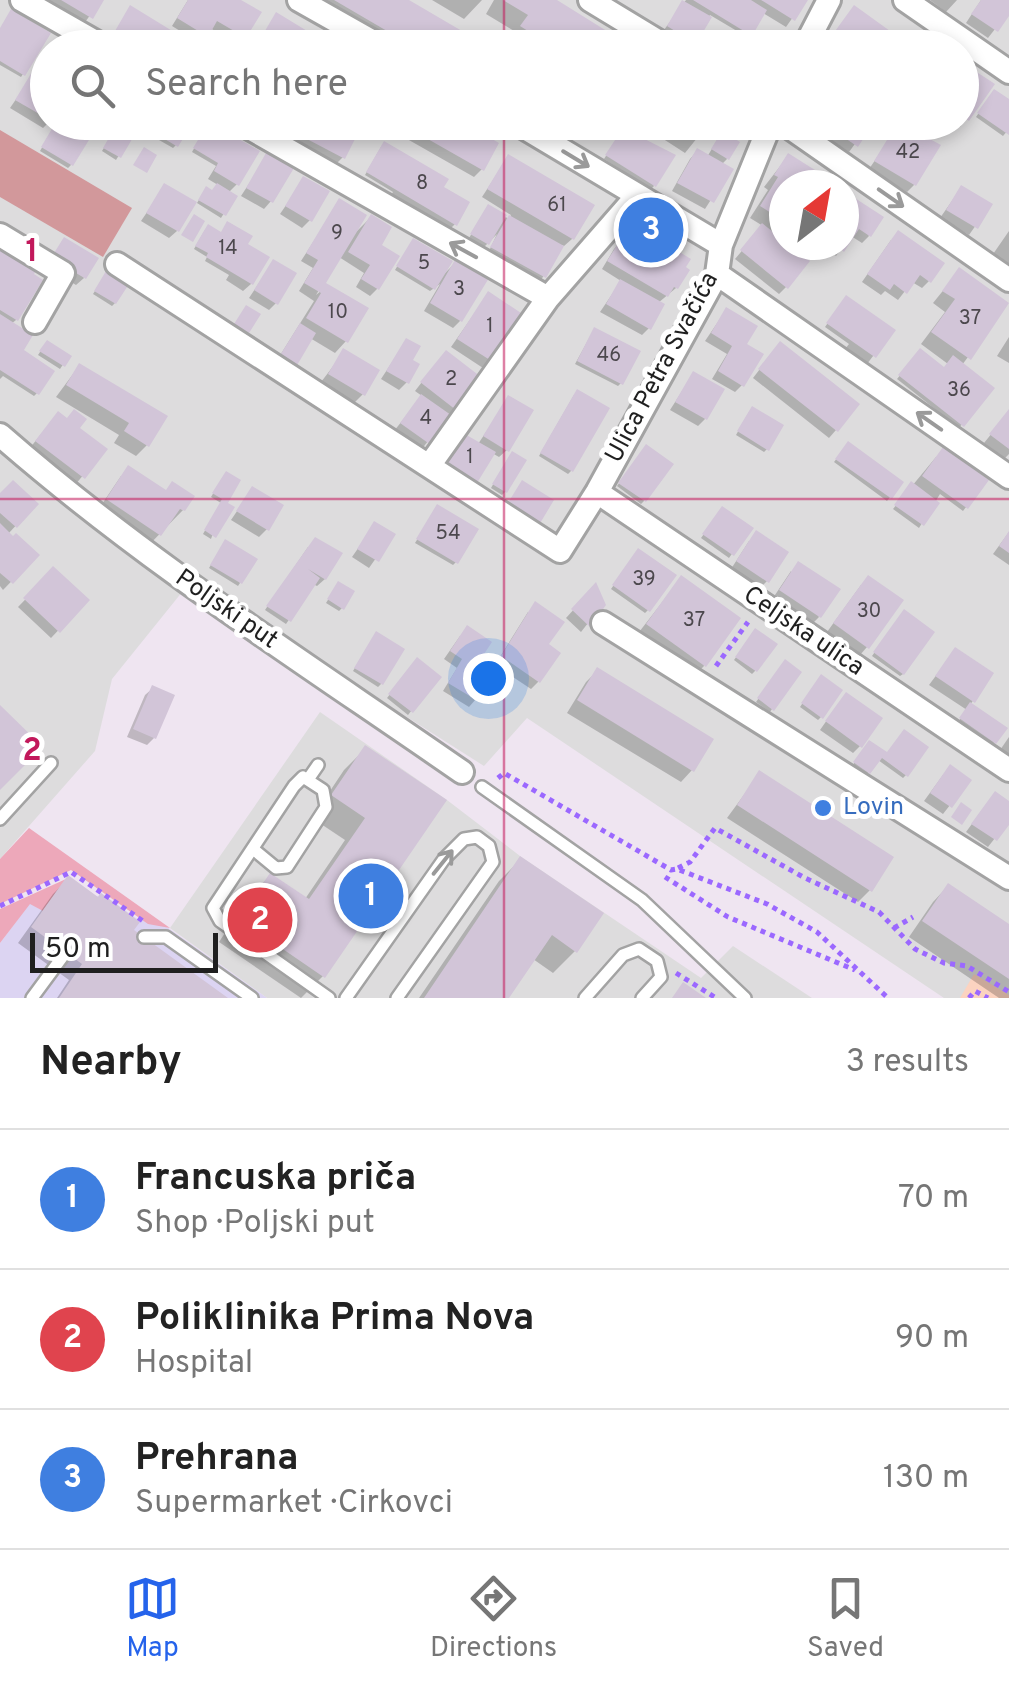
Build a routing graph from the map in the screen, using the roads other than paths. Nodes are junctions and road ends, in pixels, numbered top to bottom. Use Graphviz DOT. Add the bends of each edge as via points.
graph roads {
  1 [pos="22,0"];
  2 [pos="299,0"];
  3 [pos="829,0"];
  4 [pos="905,0"];
  5 [pos="602,3"];
  6 [pos="74,30"];
  7 [pos="352,30"];
  8 [pos="642,30"];
  9 [pos="813,30"];
  10 [pos="948,30"];
  11 [pos="979,51"];
  12 [pos="1009,72"];
  13 [pos="270,140"];
  14 [pos="544,140"];
  15 [pos="764,140"];
  16 [pos="808,140"];
  17 [pos="637,196"];
  18 [pos="0,235"];
  19 [pos="721,245"];
  20 [pos="116,264"];
  21 [pos="717,274"];
  22 [pos="1009,280"];
  23 [pos="548,298"];
  24 [pos="35,322"];
  25 [pos="0,435"];
  26 [pos="429,466"];
  27 [pos="1009,476"];
  28 [pos="597,492"];
  29 [pos="603,623"];
  30 [pos="51,763"];
  31 [pos="318,764"];
  32 [pos="1009,770"];
  33 [pos="462,772"];
  34 [pos="309,778"];
  35 [pos="483,788"];
  36 [pos="0,819"];
  37 [pos="253,849"];
  38 [pos="1009,878"];
  39 [pos="144,938"];
  40 [pos="66,952"];
  41 [pos="32,998"];
  42 [pos="252,998"];
  43 [pos="329,998"];
  44 [pos="346,998"];
  45 [pos="397,998"];
  46 [pos="586,998"];
  47 [pos="642,998"];
  48 [pos="745,998"];
  1 -- 6 [label="street"];
  2 -- 7 [label="street"];
  3 -- 9 [label="street"];
  4 -- 10 [label="street"];
  5 -- 8 [label="street"];
  11 -- 12 [label="street"];
  23 -- 13 [label="street, one-way"];
  14 -- 17 [label="street, one-way"];
  15 -- 19 [label="street, Ulica Petra Svačića"];
  16 -- 22 [label="street, one-way"];
  17 -- 19 [label="street"];
  17 -- 23 [label="street"];
  18 -- 24 [label="street" via="63,274"];
  19 -- 21 [label="street, Ulica Petra Svačića"];
  20 -- 26 [label="street"];
  27 -- 21 [label="street, one-way"];
  21 -- 28 [label="street, Ulica Petra Svačića"];
  23 -- 26 [label="street"];
  25 -- 33 [label="street, Poljski put" via="194,589"];
  26 -- 28 [label="street, Ulica Petra Svačića" via="560,551"];
  28 -- 32 [label="street, Celjska ulica"];
  29 -- 38 [label="street"];
  30 -- 36 [label="lane"];
  31 -- 34 [label="lane"];
  34 -- 37 [label="lane" via="294,786"];
  34 -- 37 [label="lane" via="323,790 326,807 287,867 276,868"];
  35 -- 48 [label="lane" via="642,900"];
  37 -- 43 [label="lane" via="215,913"];
  39 -- 42 [label="lane" via="166,937"];
  40 -- 41 [label="lane"];
  44 -- 45 [label="lane, one-way" via="444,859 464,839 477,838 489,846 493,862"];
  46 -- 47 [label="lane" via="623,955 639,949 657,960 660,978"];
}
